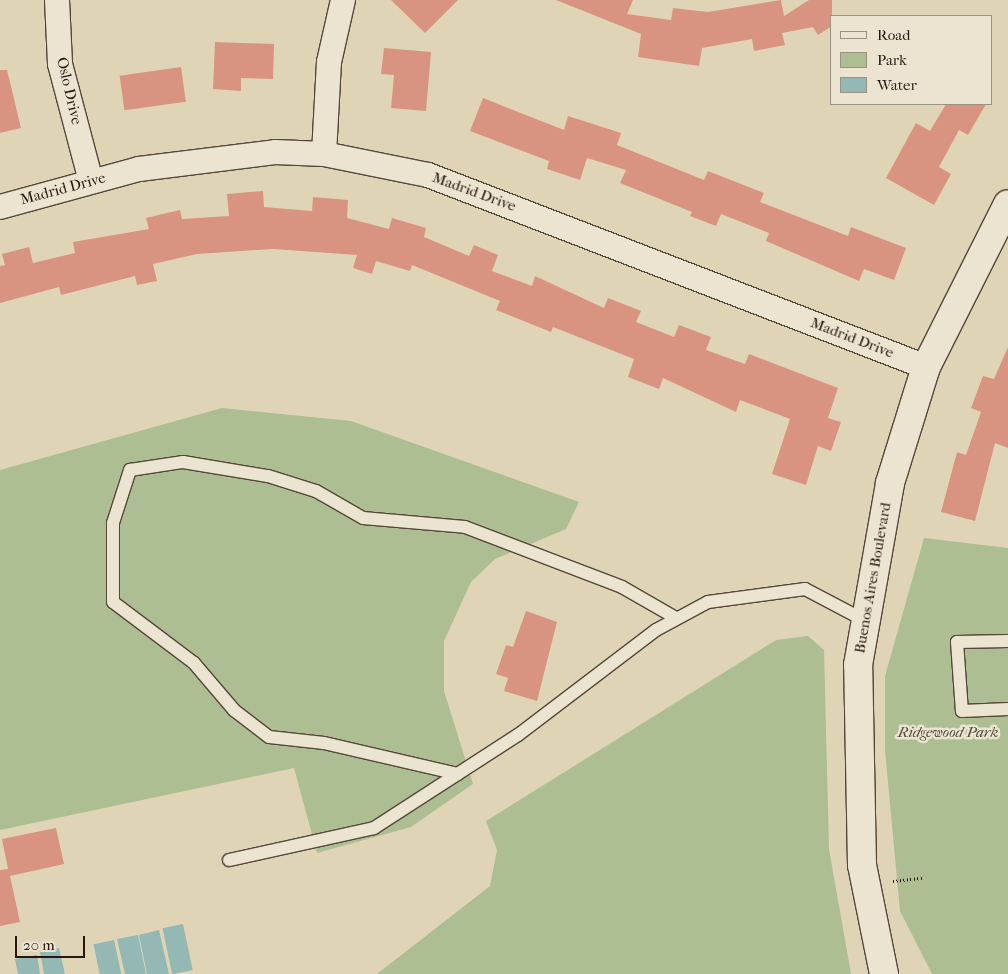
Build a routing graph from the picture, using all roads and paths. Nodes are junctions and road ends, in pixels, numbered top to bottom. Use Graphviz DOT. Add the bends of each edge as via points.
graph roads {
  1 [pos="57,0"];
  2 [pos="343,0"];
  3 [pos="324,154"];
  4 [pos="91,181"];
  5 [pos="1008,204"];
  6 [pos="0,206"];
  7 [pos="926,367"];
  8 [pos="676,618"];
  9 [pos="866,621"];
  10 [pos="1008,641"];
  11 [pos="1008,709"];
  12 [pos="458,774"];
  13 [pos="229,860"];
  14 [pos="923,878"];
  15 [pos="893,881"];
  16 [pos="884,974"];
  1 -- 4 [label="street, Oslo Drive" via="60,64"];
  2 -- 3 [label="street" via="329,62"];
  3 -- 4 [label="street, Madrid Drive" via="275,152 138,169"];
  3 -- 7 [label="street, Madrid Drive" via="428,175"];
  4 -- 6 [label="street, Madrid Drive"];
  5 -- 7 [label="street, Buenos Aires Boulevard"];
  7 -- 9 [label="street, Buenos Aires Boulevard" via="890,483"];
  8 -- 9 [label="lane" via="708,602 805,589"];
  8 -- 12 [label="lane"];
  8 -- 12 [label="lane" via="622,587 465,528 363,518 316,491 268,476 183,462 130,470 113,523 113,602 194,663 234,710 269,737 353,749"];
  9 -- 16 [label="street, Buenos Aires Boulevard" via="858,665 862,865"];
  10 -- 11 [label="lane" via="957,642 962,711"];
  12 -- 13 [label="lane" via="374,828"];
  14 -- 15 [label="path"];
}
